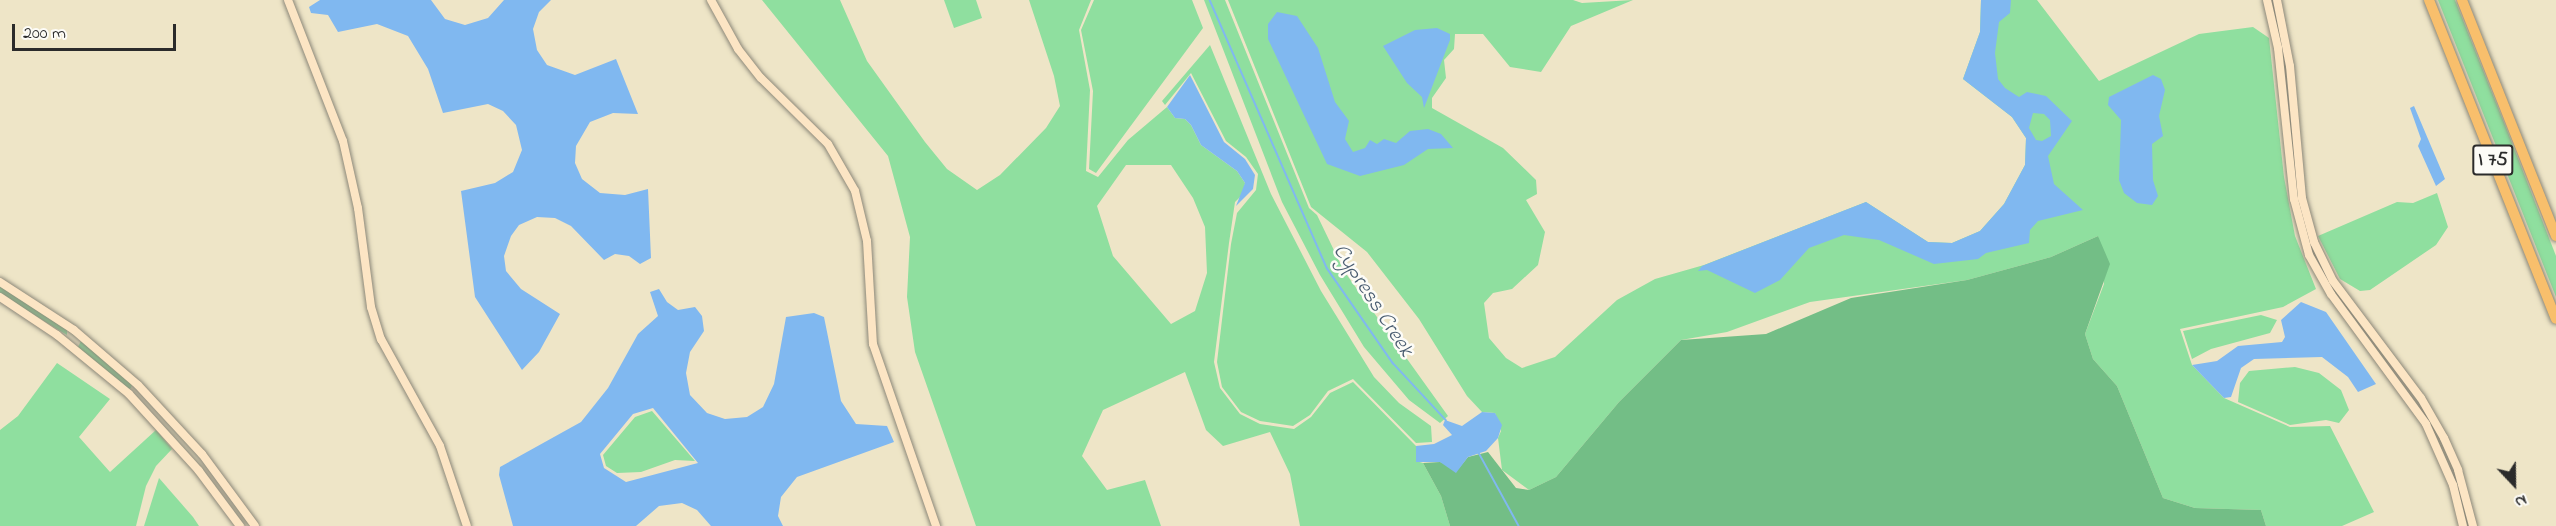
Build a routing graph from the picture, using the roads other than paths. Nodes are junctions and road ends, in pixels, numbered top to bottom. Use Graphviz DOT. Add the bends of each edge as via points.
graph roads {
  1 [pos="288,0"];
  2 [pos="711,0"];
  3 [pos="2267,0"];
  4 [pos="2277,0"];
  5 [pos="2429,0"];
  6 [pos="2462,0"];
  7 [pos="2556,236"];
  8 [pos="0,282"];
  9 [pos="0,297"];
  10 [pos="2556,320"];
  11 [pos="141,388"];
  12 [pos="132,398"];
  13 [pos="230,489"];
  14 [pos="220,497"];
  15 [pos="246,511"];
  16 [pos="234,518"];
  17 [pos="240,526"];
  18 [pos="255,526"];
  19 [pos="467,526"];
  20 [pos="936,526"];
  21 [pos="2463,526"];
  22 [pos="2473,526"];
  1 -- 19 [label="street" via="343,141 358,208 371,307 381,339 440,446"];
  2 -- 20 [label="street" via="738,49 760,78 824,139 855,190 867,241 873,344"];
  3 -- 21 [label="street" via="2278,48 2294,199 2309,255 2331,294 2426,424 2453,485"];
  4 -- 22 [label="street" via="2290,66 2302,198 2312,236 2333,280 2421,399 2444,438 2458,470"];
  5 -- 10 [label="highway, I 75"];
  6 -- 7 [label="highway, I 75"];
  8 -- 11 [label="street" via="74,330"];
  9 -- 12 [label="street" via="62,339"];
  11 -- 12 [label="street"];
  11 -- 13 [label="street"];
  12 -- 14 [label="street"];
  13 -- 14 [label="street"];
  13 -- 15 [label="street"];
  14 -- 16 [label="street"];
  15 -- 16 [label="street"];
  15 -- 18 [label="street"];
  16 -- 17 [label="street"];
}
